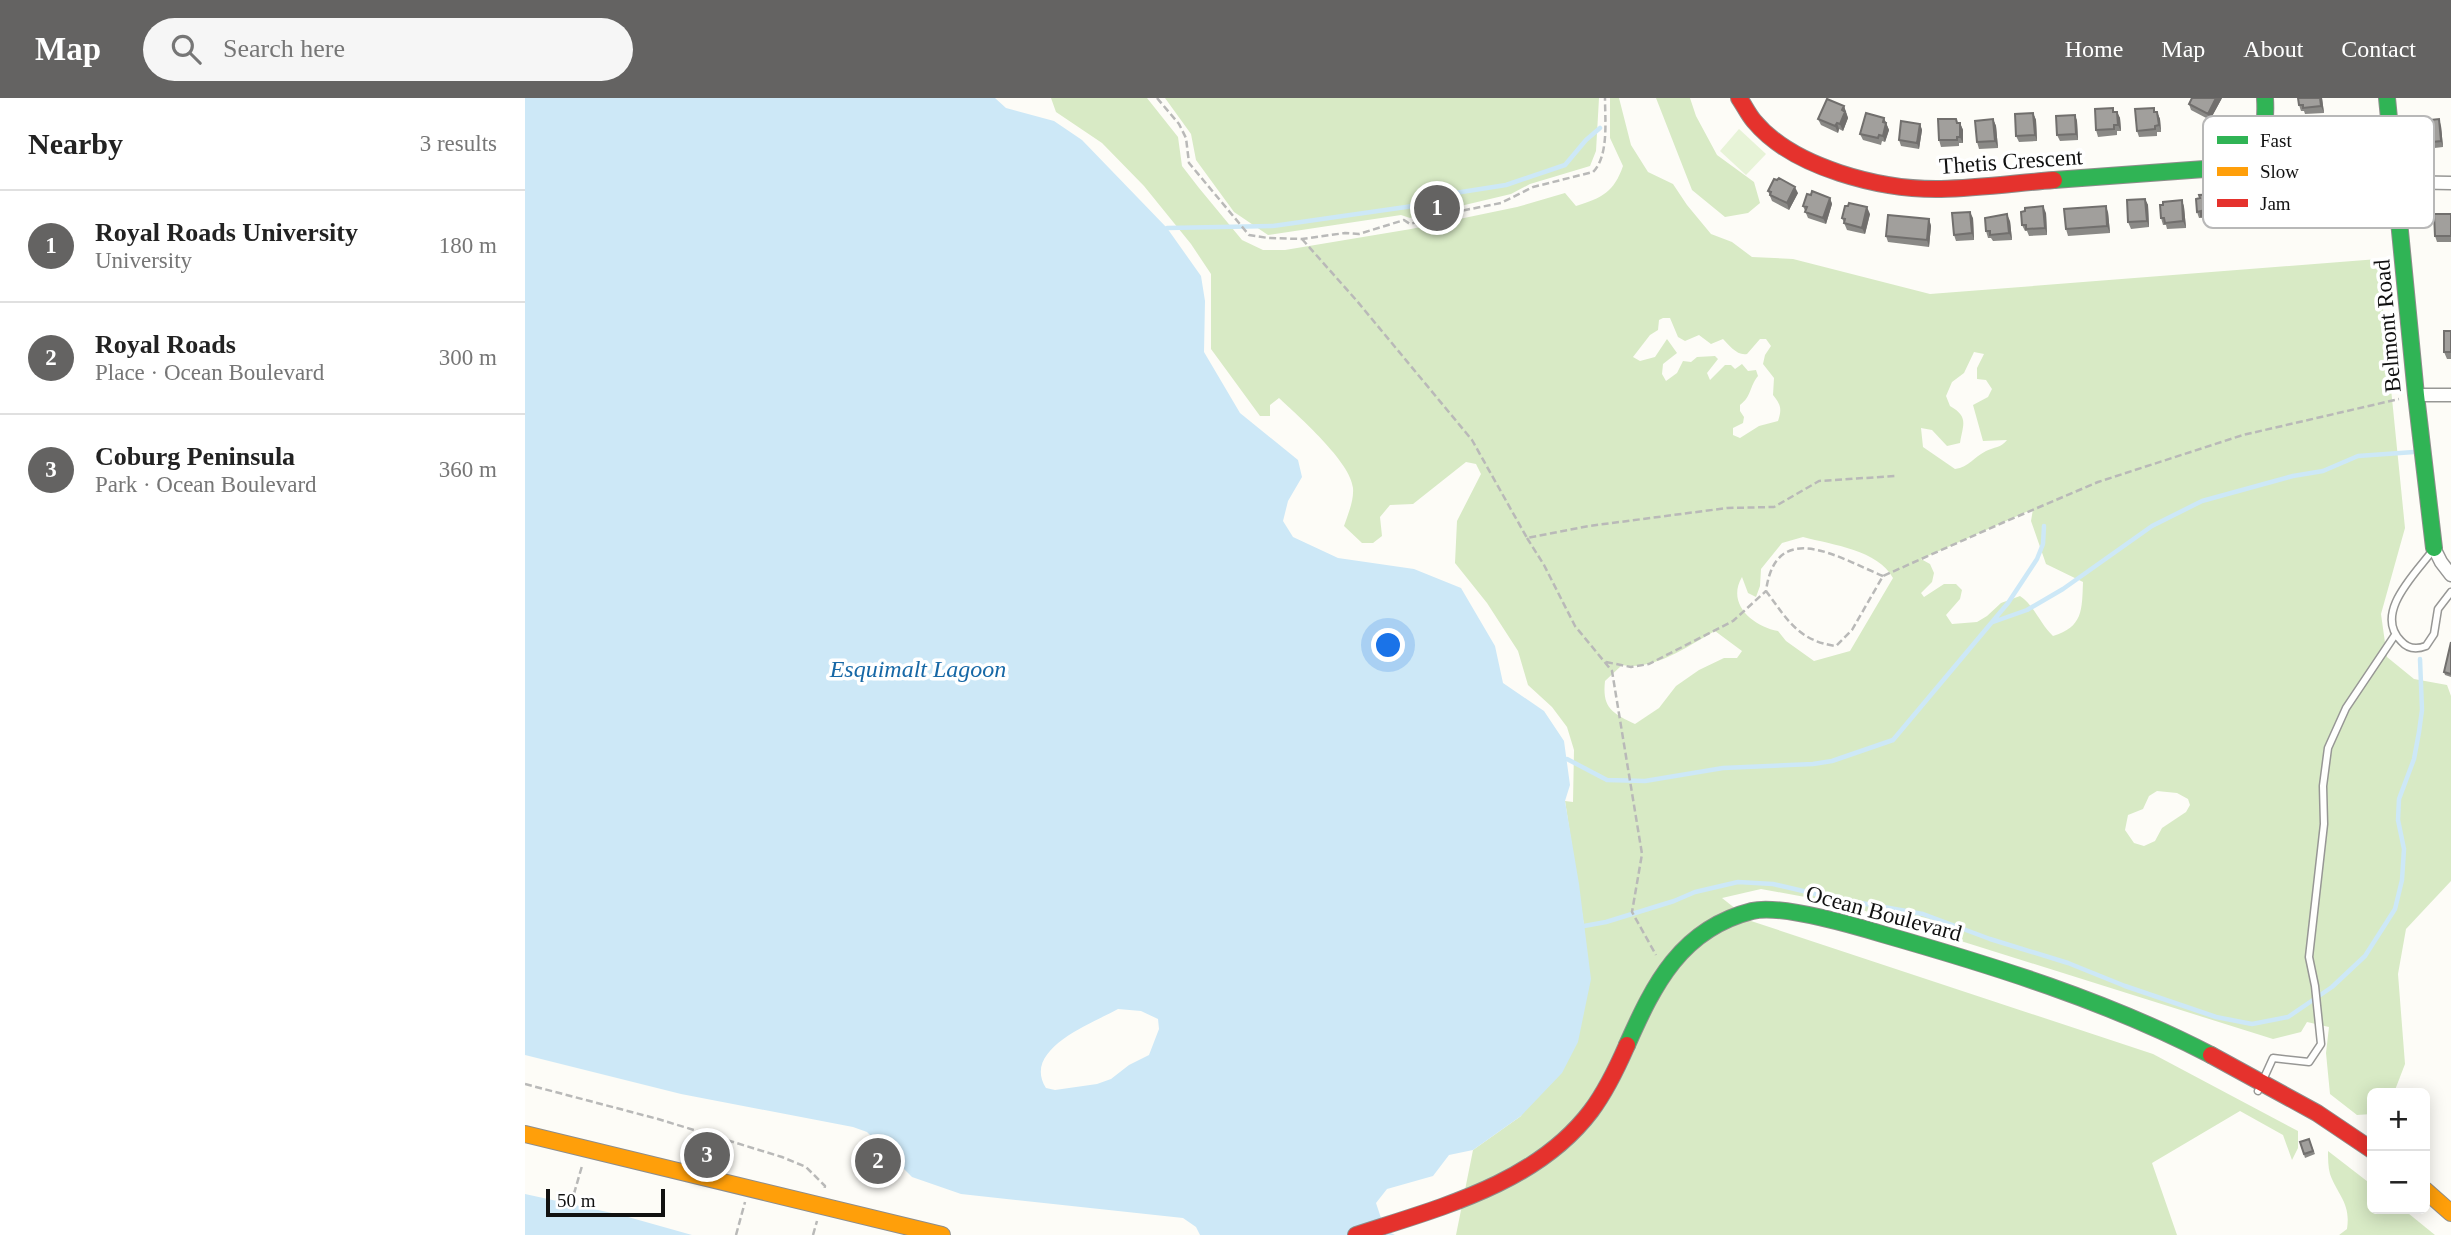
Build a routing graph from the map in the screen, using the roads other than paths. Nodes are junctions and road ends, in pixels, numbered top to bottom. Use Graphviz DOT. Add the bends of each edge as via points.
graph roads {
  1 [pos="1739,98"];
  2 [pos="2265,98"];
  3 [pos="2387,98"];
  4 [pos="2265,116"];
  5 [pos="2389,116"];
  6 [pos="2203,169"];
  7 [pos="2400,228"];
  8 [pos="2416,395"];
  9 [pos="2451,395"];
  10 [pos="2434,548"];
  11 [pos="2451,575"];
  12 [pos="2451,592"];
  13 [pos="2395,635"];
  14 [pos="2261,1085"];
  15 [pos="525,1134"];
  16 [pos="2367,1147"];
  17 [pos="2430,1195"];
  18 [pos="2451,1213"];
  19 [pos="942,1235"];
  20 [pos="1356,1235"];
  1 -- 6 [label="street, Thetis Crescent" via="1773,138 1820,165 1869,183 1940,189"];
  2 -- 4 [label="street, Thetis Crescent"];
  3 -- 5 [label="street, Belmont Road"];
  7 -- 8 [label="street, Belmont Road"];
  8 -- 9 [label="street"];
  8 -- 10 [label="street, Belmont Road"];
  10 -- 11 [label="street"];
  10 -- 13 [label="lane" via="2395,602 2389,619"];
  12 -- 13 [label="lane" via="2438,609 2434,634 2426,646 2405,646"];
  13 -- 14 [label="lane" via="2346,708 2328,748 2325,824 2309,957 2321,1044 2309,1062 2273,1058"];
  14 -- 16 [label="street, Ocean Boulevard"];
  14 -- 20 [label="street, Ocean Boulevard" via="2102,1007 1953,953 1817,915 1761,909 1726,921 1695,940 1664,971 1611,1080 1569,1137 1546,1157 1493,1187"];
  15 -- 19 [label="street"];
  17 -- 18 [label="street"];
}
